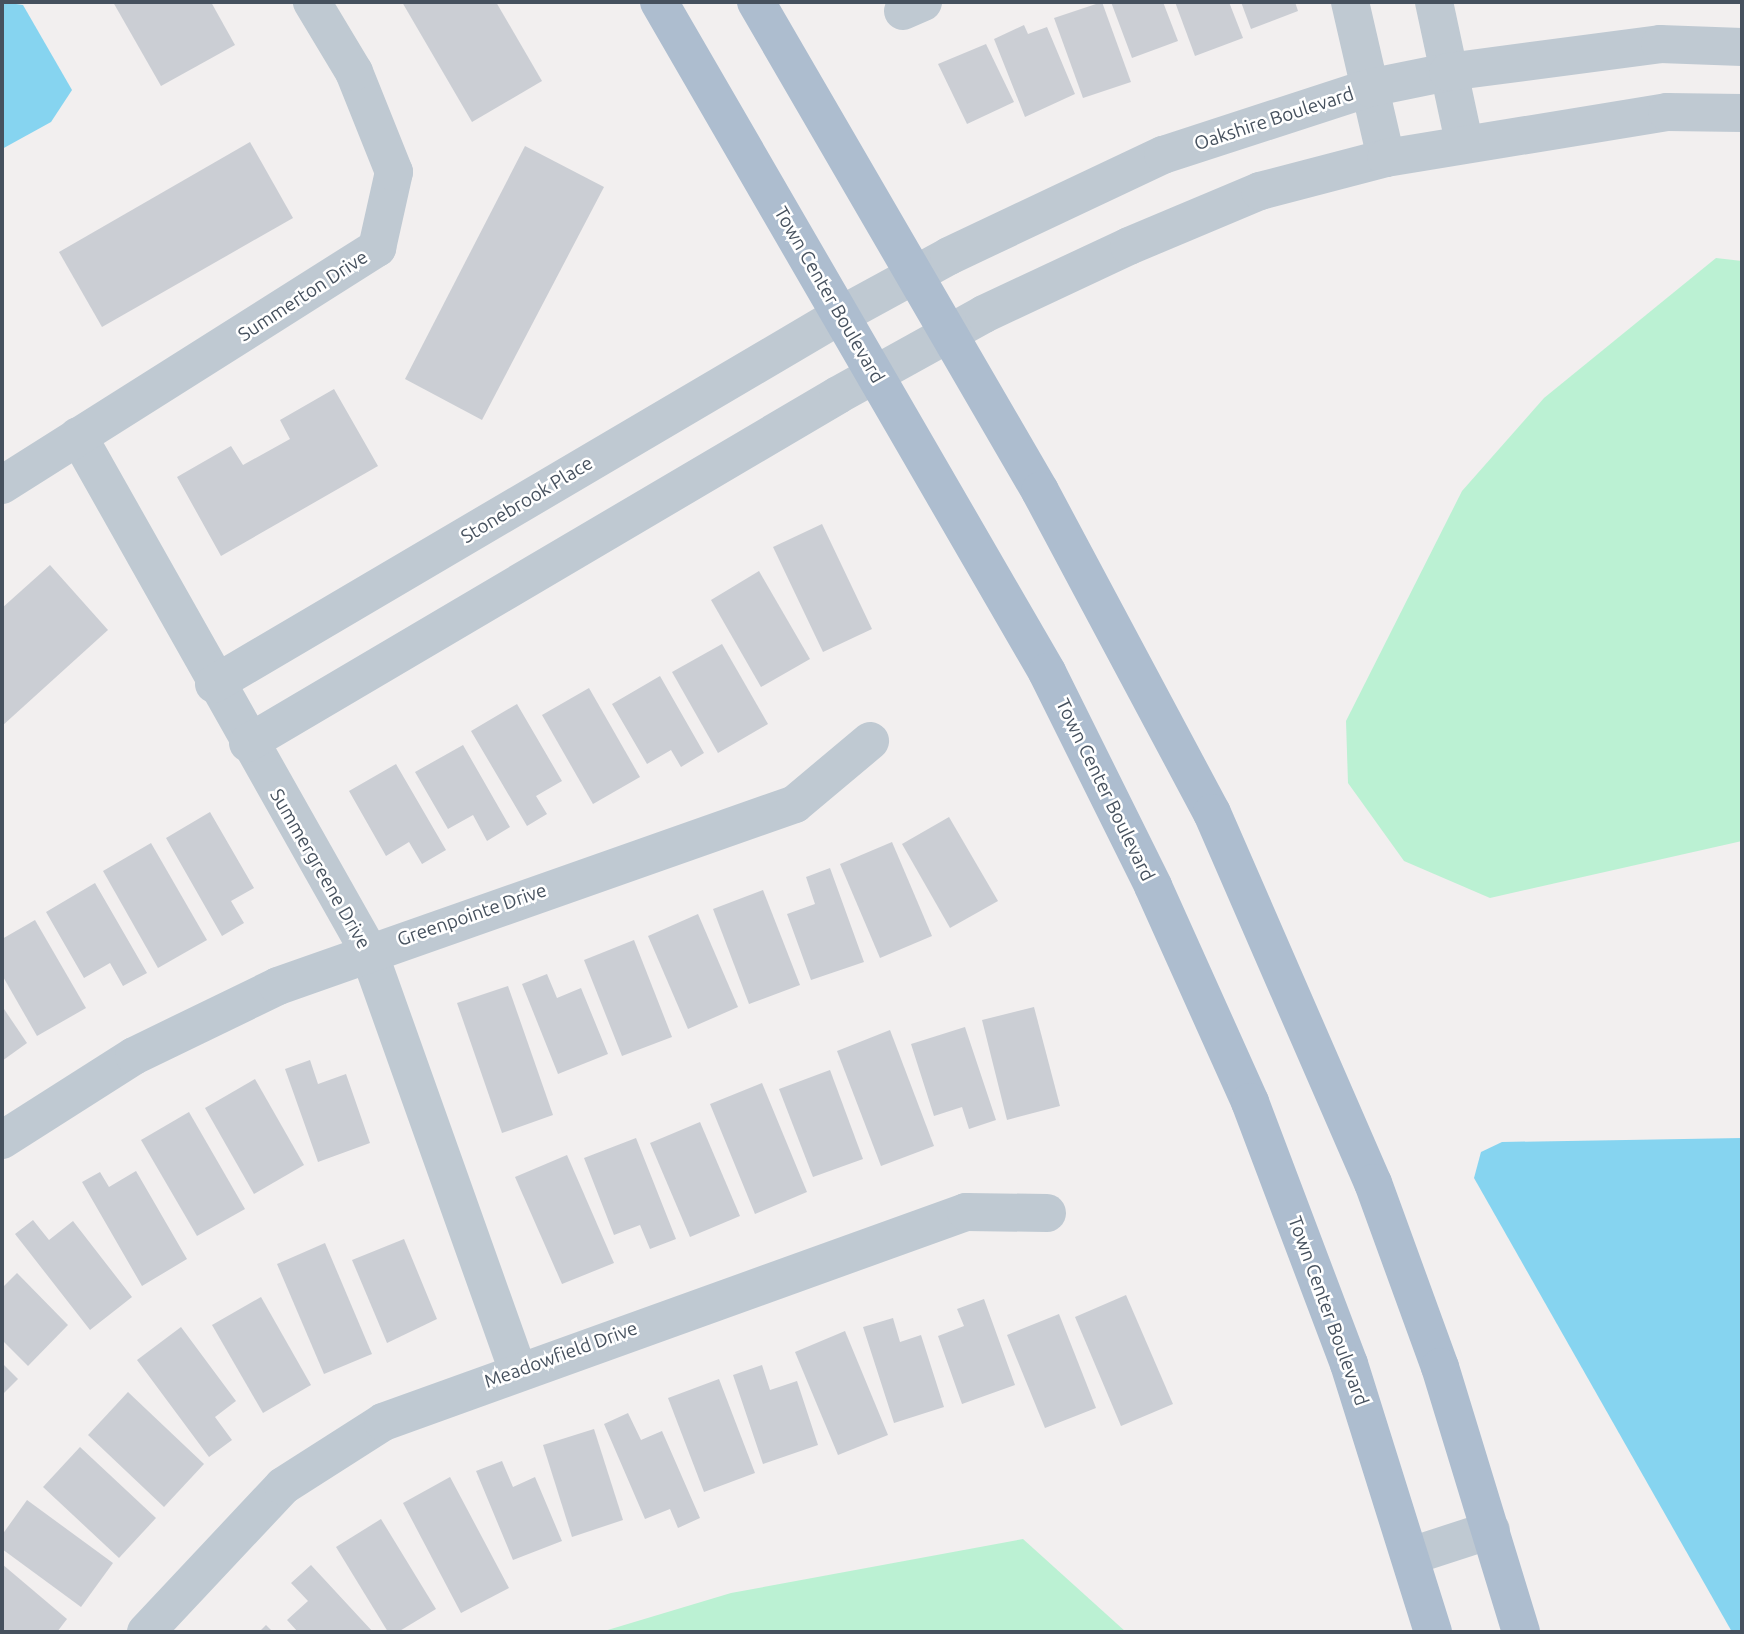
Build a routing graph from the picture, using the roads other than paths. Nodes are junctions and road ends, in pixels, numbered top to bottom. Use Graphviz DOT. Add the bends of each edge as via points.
graph roads {
  1 [pos="312,2"];
  2 [pos="659,2"];
  3 [pos="756,2"];
  4 [pos="1350,2"];
  5 [pos="1434,2"];
  6 [pos="1742,47"];
  7 [pos="1448,72"];
  8 [pos="1368,88"];
  9 [pos="1742,113"];
  10 [pos="1464,142"];
  11 [pos="1386,158"];
  12 [pos="914,275"];
  13 [pos="841,315"];
  14 [pos="948,334"];
  15 [pos="874,374"];
  16 [pos="78,436"];
  17 [pos="2,485"];
  18 [pos="214,684"];
  19 [pos="870,741"];
  20 [pos="248,743"];
  21 [pos="368,950"];
  22 [pos="2,1140"];
  23 [pos="1047,1213"];
  24 [pos="517,1369"];
  25 [pos="1491,1530"];
  26 [pos="1411,1556"];
  27 [pos="146,1632"];
  28 [pos="1433,1632"];
  29 [pos="1521,1632"];
  1 -- 16 [label="street, Summerton Drive" via="354,72 394,172 377,248"];
  2 -- 13 [label="main road, Town Center Boulevard"];
  3 -- 12 [label="main road"];
  4 -- 8 [label="street"];
  5 -- 7 [label="street"];
  6 -- 7 [label="street, Oakshire Boulevard" via="1660,44"];
  7 -- 8 [label="street, Oakshire Boulevard"];
  7 -- 10 [label="street"];
  8 -- 11 [label="street"];
  8 -- 12 [label="street, Oakshire Boulevard" via="1163,155"];
  9 -- 10 [label="street" via="1667,112"];
  10 -- 11 [label="street"];
  11 -- 14 [label="street" via="1260,191"];
  12 -- 13 [label="street, Oakshire Boulevard"];
  12 -- 14 [label="main road"];
  13 -- 15 [label="main road, Town Center Boulevard"];
  13 -- 18 [label="street, Stonebrook Place"];
  14 -- 15 [label="street"];
  14 -- 25 [label="main road" via="1123,640 1291,982 1391,1232"];
  15 -- 20 [label="street"];
  15 -- 26 [label="main road, Town Center Boulevard" via="1047,672 1158,898 1250,1102 1349,1364"];
  16 -- 17 [label="street, Summerton Drive"];
  16 -- 18 [label="street, Summergreene Drive"];
  18 -- 20 [label="street, Summergreene Drive"];
  19 -- 21 [label="street, Greenpointe Drive" via="795,804"];
  20 -- 21 [label="street, Summergreene Drive"];
  21 -- 22 [label="street, Greenpointe Drive" via="134,1056"];
  21 -- 24 [label="street, Summergreene Drive"];
  23 -- 24 [label="street, Meadowfield Drive" via="966,1212"];
  24 -- 27 [label="street, Meadowfield Drive" via="383,1422 283,1486"];
  25 -- 26 [label="street"];
  25 -- 29 [label="main road"];
  26 -- 28 [label="main road, Town Center Boulevard"];
}
